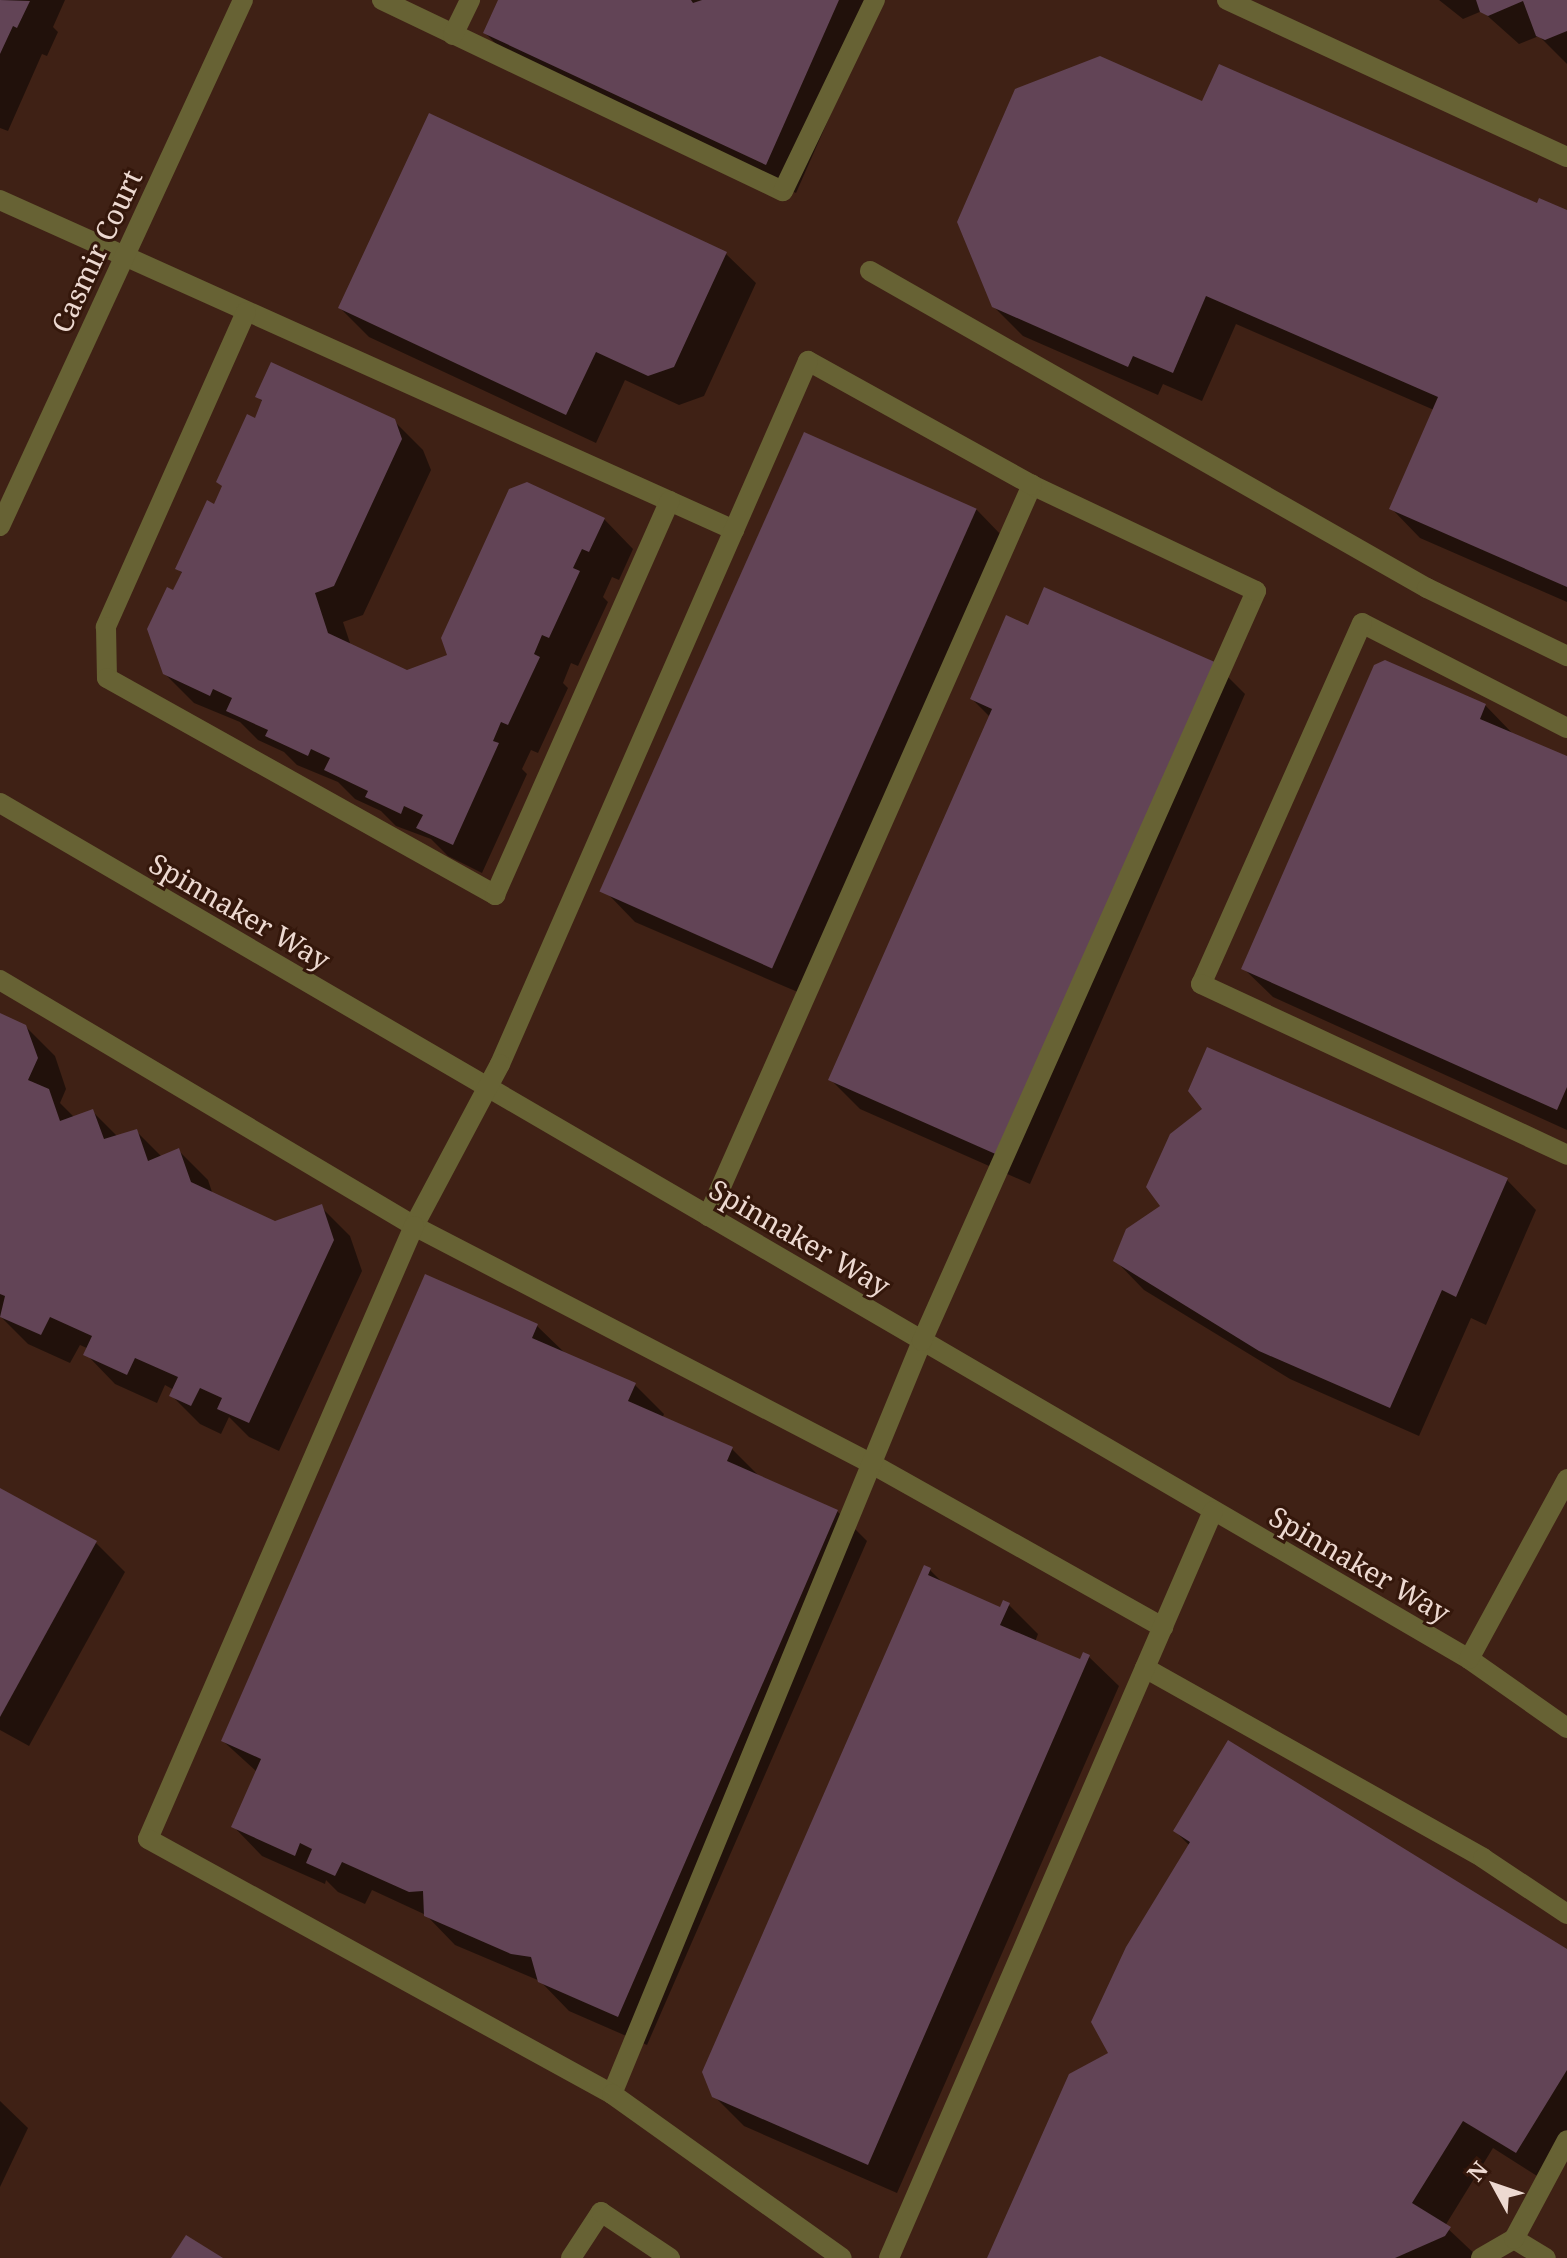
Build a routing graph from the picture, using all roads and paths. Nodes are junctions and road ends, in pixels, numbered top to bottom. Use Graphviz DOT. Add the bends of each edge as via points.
graph roads {
  1 [pos="243,0"];
  2 [pos="382,0"];
  3 [pos="470,0"];
  4 [pos="875,0"];
  5 [pos="1227,0"];
  6 [pos="453,35"];
  7 [pos="1567,157"];
  8 [pos="0,200"];
  9 [pos="124,257"];
  10 [pos="870,271"];
  11 [pos="246,312"];
  12 [pos="1032,485"];
  13 [pos="670,501"];
  14 [pos="0,526"];
  15 [pos="734,530"];
  16 [pos="1567,656"];
  17 [pos="1567,728"];
  18 [pos="0,803"];
  19 [pos="0,980"];
  20 [pos="488,1088"];
  21 [pos="1567,1155"];
  22 [pos="708,1216"];
  23 [pos="414,1226"];
  24 [pos="922,1341"];
  25 [pos="872,1464"];
  26 [pos="1567,1479"];
  27 [pos="1213,1511"];
  28 [pos="1163,1627"];
  29 [pos="1469,1659"];
  30 [pos="1145,1668"];
  31 [pos="1567,1728"];
  32 [pos="1567,1914"];
  33 [pos="612,2094"];
  34 [pos="1567,2140"];
  35 [pos="1514,2239"];
  36 [pos="571,2258"];
  37 [pos="670,2258"];
  38 [pos="842,2258"];
  39 [pos="889,2258"];
  40 [pos="1481,2258"];
  41 [pos="1546,2258"];
  1 -- 9 [label="street, Casmir Court"];
  2 -- 6 [label="street"];
  3 -- 6 [label="street"];
  4 -- 6 [label="street" via="783,191"];
  5 -- 7 [label="street"];
  8 -- 9 [label="street"];
  9 -- 11 [label="street"];
  9 -- 14 [label="street, Casmir Court"];
  10 -- 16 [label="street" via="1427,588"];
  11 -- 13 [label="street"];
  11 -- 13 [label="street" via="106,627 107,678 495,895"];
  12 -- 15 [label="street" via="808,361"];
  12 -- 22 [label="street"];
  12 -- 24 [label="street" via="1256,591"];
  13 -- 15 [label="street"];
  15 -- 20 [label="street"];
  17 -- 21 [label="street" via="1362,623 1201,984"];
  18 -- 20 [label="street, Spinnaker Way"];
  19 -- 23 [label="street"];
  20 -- 22 [label="street, Spinnaker Way"];
  20 -- 23 [label="street"];
  22 -- 24 [label="street, Spinnaker Way"];
  23 -- 25 [label="street"];
  23 -- 33 [label="street" via="148,1839"];
  24 -- 25 [label="street"];
  24 -- 27 [label="street, Spinnaker Way"];
  25 -- 28 [label="street"];
  25 -- 33 [label="street"];
  26 -- 29 [label="street"];
  27 -- 28 [label="street"];
  27 -- 29 [label="street, Spinnaker Way"];
  28 -- 30 [label="street"];
  29 -- 31 [label="street, Spinnaker Way"];
  30 -- 32 [label="street" via="1483,1858"];
  30 -- 39 [label="street"];
  33 -- 38 [label="street"];
  34 -- 35 [label="street"];
  35 -- 40 [label="street"];
  35 -- 41 [label="street"];
  36 -- 37 [label="street" via="601,2212"];
}
